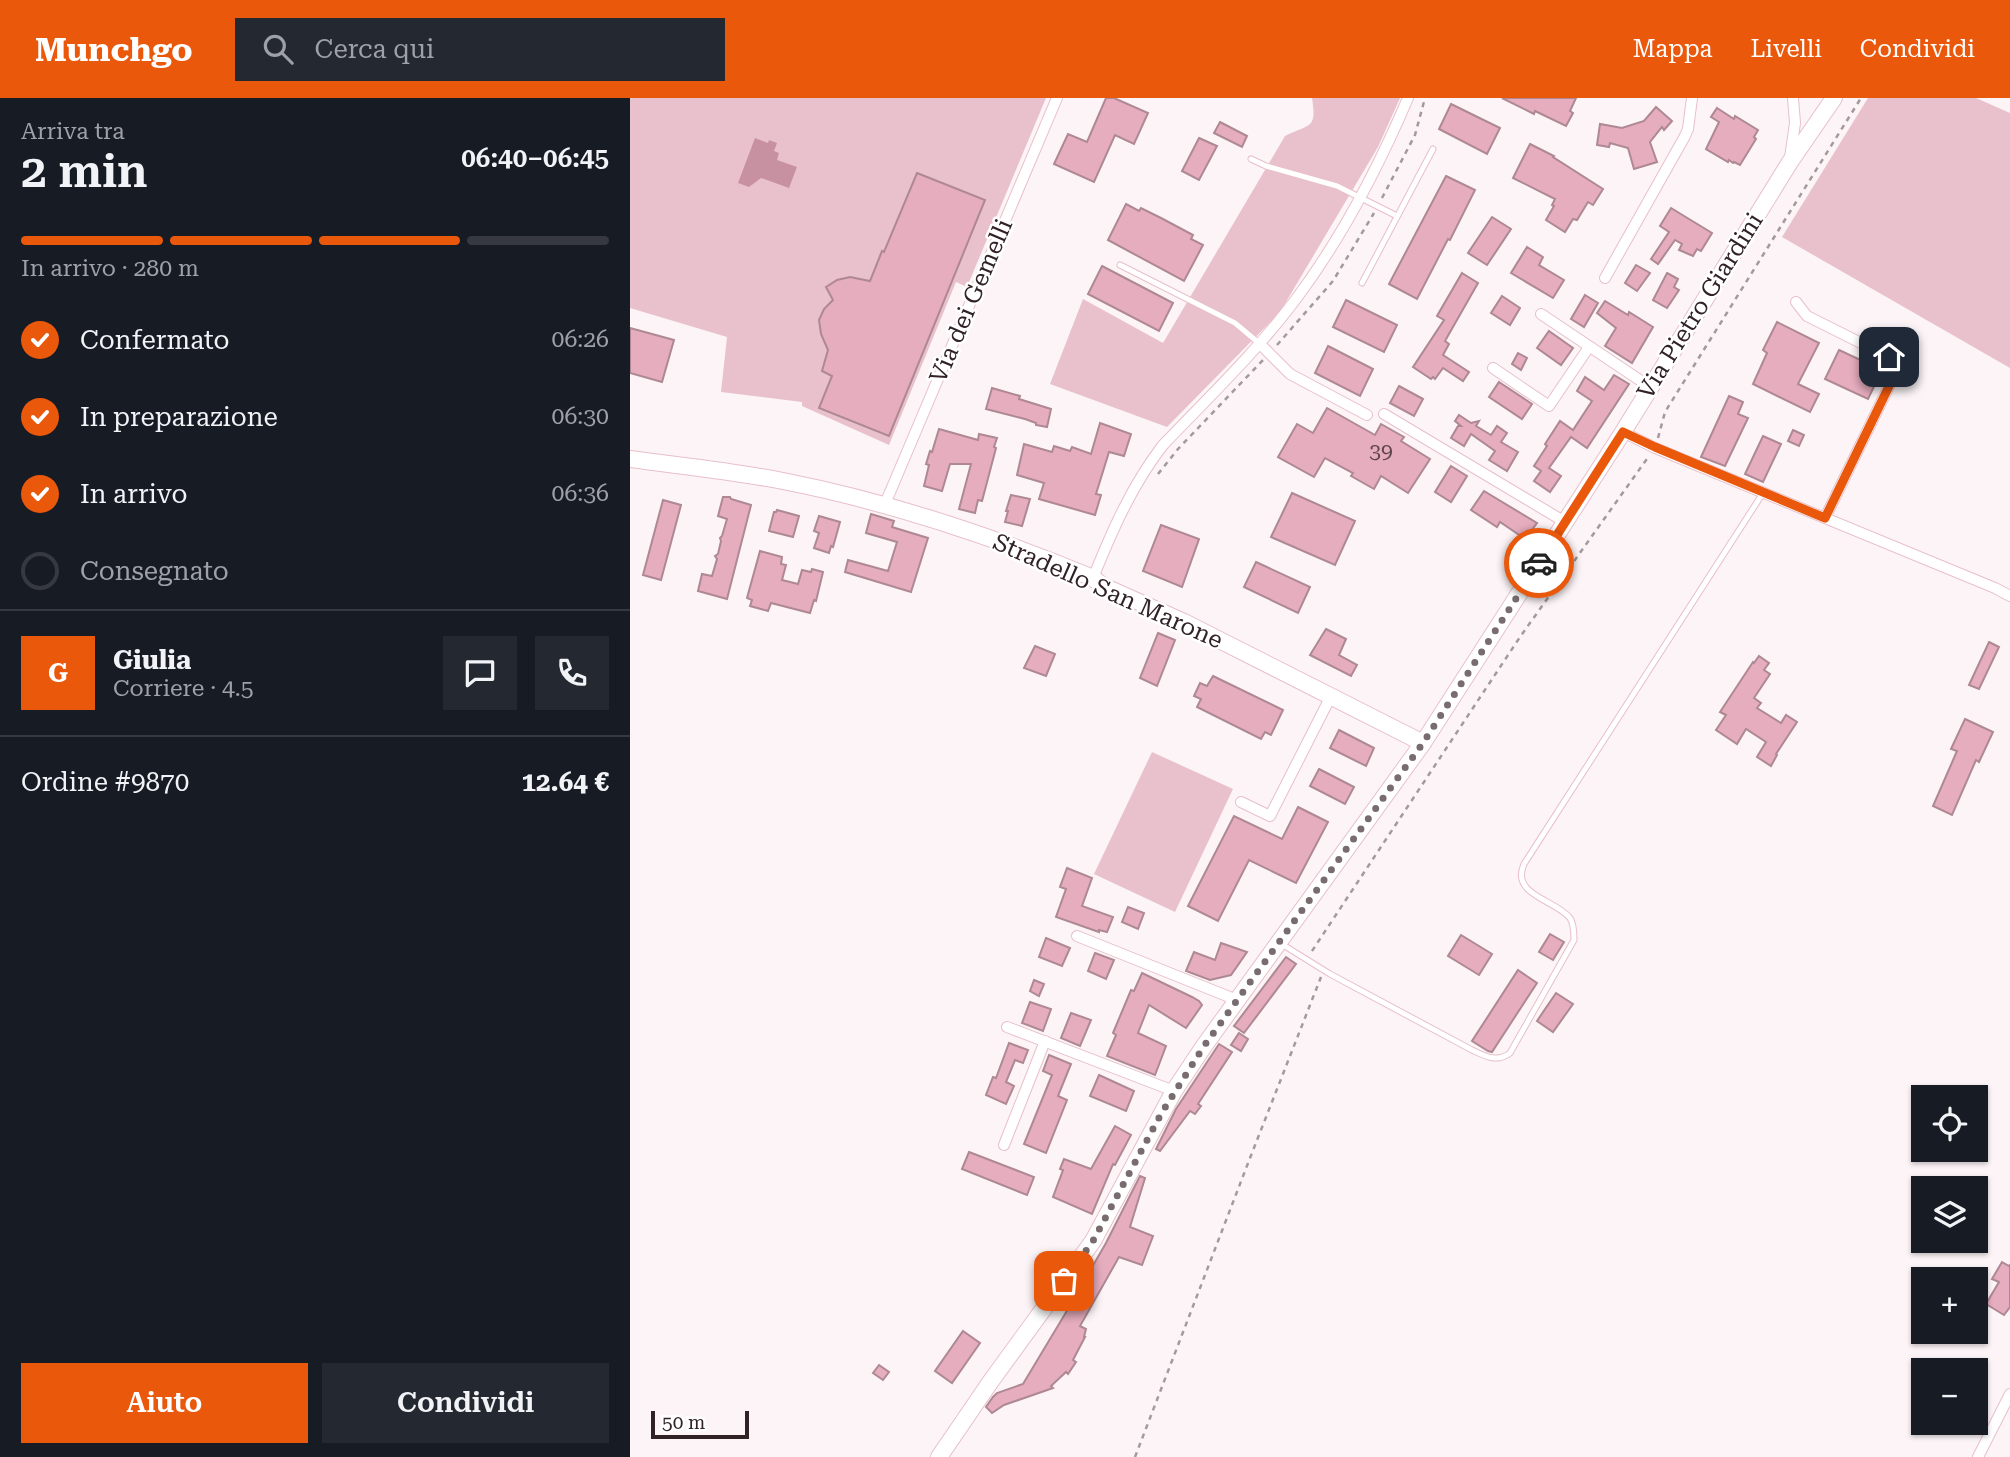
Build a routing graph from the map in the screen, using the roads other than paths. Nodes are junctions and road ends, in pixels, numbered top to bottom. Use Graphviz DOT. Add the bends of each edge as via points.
graph roads {
  1 [pos="1057,98"];
  2 [pos="1408,98"];
  3 [pos="1692,98"];
  4 [pos="1793,98"];
  5 [pos="1834,98"];
  6 [pos="1433,149"];
  7 [pos="1251,159"];
  8 [pos="1790,162"];
  9 [pos="1360,196"];
  10 [pos="1397,216"];
  11 [pos="1120,265"];
  12 [pos="1605,278"];
  13 [pos="1362,283"];
  14 [pos="1796,302"];
  15 [pos="1541,314"];
  16 [pos="1260,344"];
  17 [pos="1589,346"];
  18 [pos="1493,369"];
  19 [pos="1650,387"];
  20 [pos="1384,414"];
  21 [pos="1367,415"];
  22 [pos="1623,432"];
  23 [pos="630,459"];
  24 [pos="1763,493"];
  25 [pos="885,504"];
  26 [pos="1825,518"];
  27 [pos="1565,522"];
  28 [pos="1093,578"];
  29 [pos="2010,597"];
  30 [pos="1331,696"];
  31 [pos="1423,743"];
  32 [pos="1241,802"];
  33 [pos="1077,936"];
  34 [pos="1279,943"];
  35 [pos="1237,1000"];
  36 [pos="1007,1027"];
  37 [pos="1045,1041"];
  38 [pos="1174,1091"];
  39 [pos="1004,1145"];
  40 [pos="2010,1394"];
  41 [pos="939,1457"];
  42 [pos="1978,1457"];
  1 -- 25 [label="street, Via dei Gemelli"];
  2 -- 9 [label="street"];
  3 -- 12 [label="street" via="1685,136"];
  4 -- 8 [label="street" via="1796,123"];
  5 -- 8 [label="main road, Via Pietro Giardini"];
  6 -- 10 [label="lane"];
  7 -- 9 [label="lane"];
  8 -- 19 [label="main road, Via Pietro Giardini"];
  9 -- 10 [label="lane"];
  9 -- 16 [label="street" via="1297,298"];
  10 -- 13 [label="lane"];
  11 -- 16 [label="lane" via="1235,323"];
  14 -- 26 [label="street" via="1807,316 1889,357 1894,366 1894,376"];
  15 -- 17 [label="street"];
  16 -- 21 [label="street" via="1290,373"];
  16 -- 28 [label="street" via="1151,461 1113,528"];
  17 -- 18 [label="street" via="1549,406"];
  17 -- 19 [label="street"];
  19 -- 22 [label="main road, Via Pietro Giardini"];
  20 -- 27 [label="street"];
  22 -- 24 [label="street"];
  22 -- 27 [label="main road, Via Pietro Giardini"];
  23 -- 25 [label="main road, Stradello San Marone" via="782,481"];
  24 -- 26 [label="street"];
  24 -- 34 [label="lane" via="1520,872 1527,888 1570,918 1574,940 1510,1053 1497,1059 1472,1050"];
  25 -- 28 [label="main road, Stradello San Marone" via="997,540"];
  26 -- 29 [label="street"];
  27 -- 31 [label="main road, Via Pietro Giardini"];
  28 -- 30 [label="main road, Stradello San Marone"];
  30 -- 31 [label="main road, Stradello San Marone"];
  30 -- 32 [label="street" via="1270,816"];
  31 -- 34 [label="main road, Via Pietro Giardini"];
  33 -- 35 [label="street"];
  34 -- 35 [label="main road, Via Pietro Giardini"];
  35 -- 38 [label="main road, Via Pietro Giardini"];
  36 -- 37 [label="street"];
  37 -- 38 [label="street"];
  37 -- 39 [label="street"];
  38 -- 41 [label="main road, Via Pietro Giardini" via="1093,1241"];
  40 -- 42 [label="street"];
}
